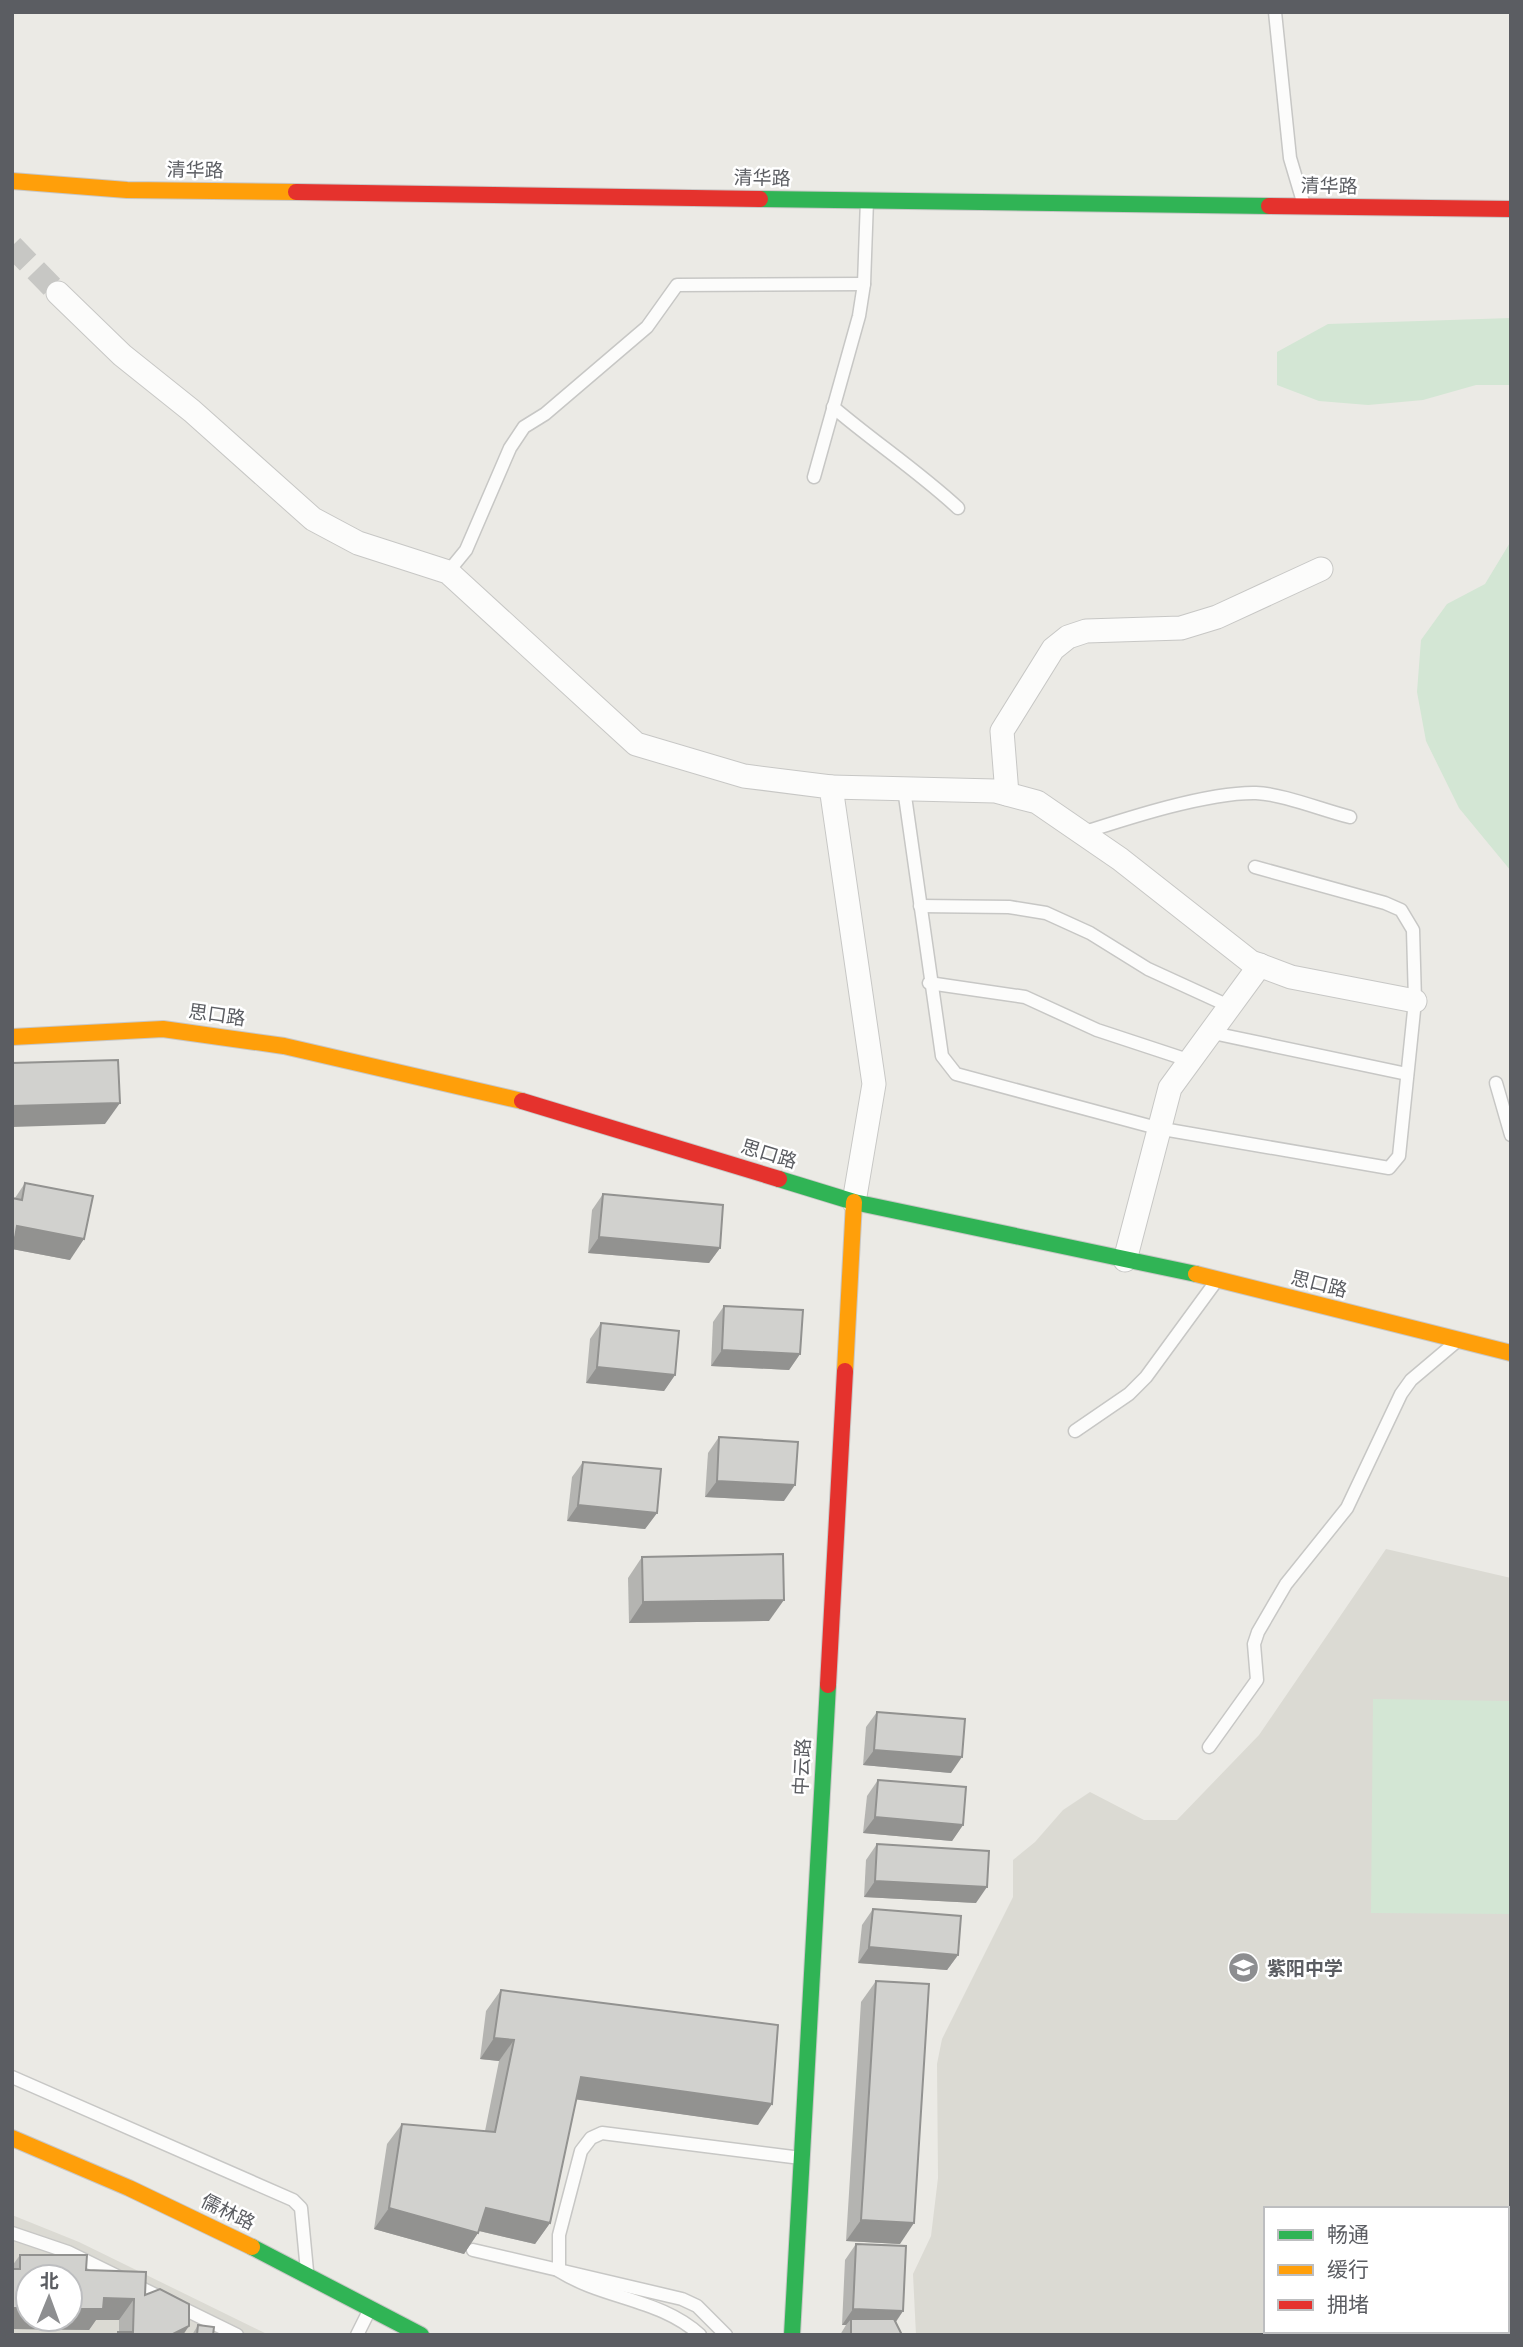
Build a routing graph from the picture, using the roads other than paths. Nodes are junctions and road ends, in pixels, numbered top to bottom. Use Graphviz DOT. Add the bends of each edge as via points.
graph roads {
  1 [pos="1275,12"];
  2 [pos="12,181"];
  3 [pos="867,200"];
  4 [pos="1305,206"];
  5 [pos="1511,209"];
  6 [pos="864,284"];
  7 [pos="58,293"];
  8 [pos="833,407"];
  9 [pos="814,477"];
  10 [pos="958,508"];
  11 [pos="1321,569"];
  12 [pos="448,572"];
  13 [pos="831,787"];
  14 [pos="904,789"];
  15 [pos="1007,794"];
  16 [pos="1350,817"];
  17 [pos="1082,833"];
  18 [pos="1255,867"];
  19 [pos="920,905"];
  20 [pos="1260,965"];
  21 [pos="929,983"];
  22 [pos="1415,1001"];
  23 [pos="1231,1007"];
  24 [pos="1213,1033"];
  25 [pos="12,1037"];
  26 [pos="1191,1061"];
  27 [pos="1407,1074"];
  28 [pos="1496,1083"];
  29 [pos="1157,1128"];
  30 [pos="1511,1135"];
  31 [pos="854,1202"];
  32 [pos="1125,1260"];
  33 [pos="1217,1280"];
  34 [pos="1458,1340"];
  35 [pos="1511,1353"];
  36 [pos="1076,1431"];
  37 [pos="1209,1747"];
  38 [pos="12,2077"];
  39 [pos="12,2138"];
  40 [pos="802,2158"];
  41 [pos="12,2233"];
  42 [pos="473,2250"];
  43 [pos="559,2271"];
  44 [pos="308,2276"];
  45 [pos="370,2308"];
  46 [pos="237,2335"];
  47 [pos="357,2335"];
  48 [pos="421,2335"];
  49 [pos="700,2335"];
  50 [pos="726,2335"];
  51 [pos="792,2335"];
  1 -- 4 [label="lane" via="1290,158"];
  2 -- 3 [label="street, 清华路" via="127,190"];
  3 -- 4 [label="street, 清华路"];
  3 -- 6 [label="lane"];
  4 -- 5 [label="street, 清华路"];
  6 -- 8 [label="lane"];
  6 -- 12 [label="lane" via="677,285 647,327 524,427 510,448 466,550"];
  7 -- 12 [label="street" via="122,355 313,519 358,544"];
  8 -- 9 [label="lane"];
  8 -- 10 [label="lane" via="880,447 922,474"];
  11 -- 15 [label="street" via="1217,617 1181,628 1087,631 1068,637 1053,649 1002,731"];
  12 -- 13 [label="street" via="636,744 744,776"];
  13 -- 14 [label="street"];
  13 -- 31 [label="street" via="874,1084"];
  14 -- 15 [label="street"];
  14 -- 19 [label="lane"];
  15 -- 17 [label="street" via="1037,802"];
  16 -- 17 [label="lane" via="1259,793 1234,794 1126,818"];
  17 -- 20 [label="street"];
  18 -- 22 [label="lane" via="1401,910 1413,930"];
  19 -- 21 [label="lane"];
  19 -- 23 [label="lane" via="1009,907 1046,913"];
  20 -- 22 [label="street" via="1291,977"];
  20 -- 23 [label="street"];
  21 -- 26 [label="lane" via="1025,997 1097,1030"];
  21 -- 29 [label="lane" via="942,1056 956,1074"];
  22 -- 27 [label="lane"];
  23 -- 24 [label="street"];
  24 -- 26 [label="street"];
  24 -- 27 [label="lane"];
  25 -- 31 [label="street, 思口路" via="163,1029 284,1046 503,1095"];
  26 -- 29 [label="street" via="1170,1088"];
  27 -- 29 [label="lane" via="1399,1156 1389,1168"];
  28 -- 30 [label="lane"];
  29 -- 32 [label="street"];
  31 -- 32 [label="street, 思口路"];
  31 -- 40 [label="street, 中云路"];
  32 -- 33 [label="street, 思口路"];
  33 -- 34 [label="street, 思口路"];
  33 -- 36 [label="lane" via="1146,1377"];
  34 -- 35 [label="street, 思口路"];
  34 -- 37 [label="lane" via="1401,1394 1348,1508 1286,1584 1258,1632 1254,1644 1258,1680"];
  38 -- 44 [label="lane" via="293,2200 301,2208"];
  39 -- 44 [label="street, 儒林路" via="129,2188"];
  40 -- 43 [label="lane" via="602,2133 591,2138 581,2151 559,2235"];
  40 -- 51 [label="street, 中云路"];
  41 -- 46 [label="lane" via="68,2252"];
  42 -- 43 [label="lane"];
  43 -- 49 [label="lane" via="579,2283 666,2311"];
  43 -- 50 [label="lane" via="682,2299 697,2306"];
  44 -- 45 [label="street, 儒林路"];
  45 -- 47 [label="lane"];
  45 -- 48 [label="street, 儒林路"];
}
